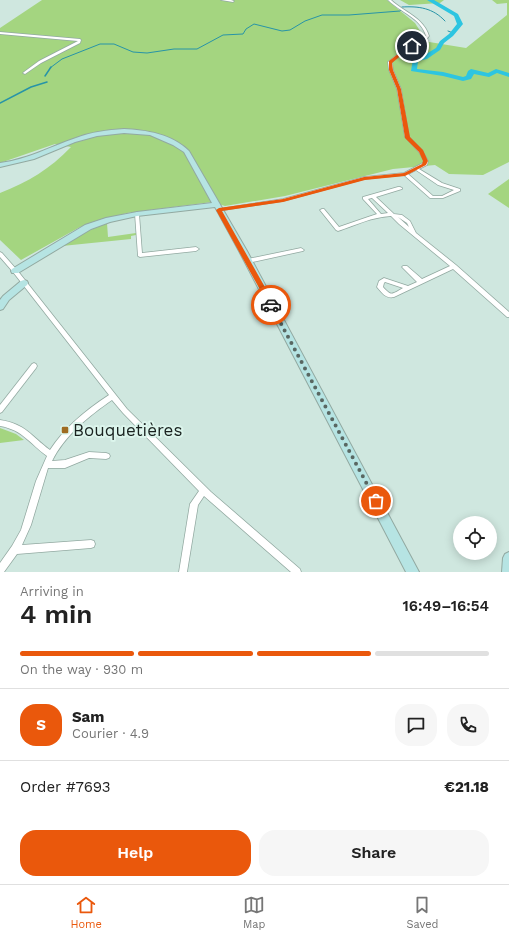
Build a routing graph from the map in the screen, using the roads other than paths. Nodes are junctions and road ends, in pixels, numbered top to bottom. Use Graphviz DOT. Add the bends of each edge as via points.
graph roads {
  1 [pos="222,0"];
  2 [pos="389,0"];
  3 [pos="233,1"];
  4 [pos="0,33"];
  5 [pos="25,73"];
  6 [pos="0,165"];
  7 [pos="417,169"];
  8 [pos="405,174"];
  9 [pos="400,188"];
  10 [pos="373,196"];
  11 [pos="218,207"];
  12 [pos="322,210"];
  13 [pos="137,214"];
  14 [pos="392,214"];
  15 [pos="380,215"];
  16 [pos="196,249"];
  17 [pos="301,250"];
  18 [pos="0,254"];
  19 [pos="248,261"];
  20 [pos="454,266"];
  21 [pos="405,267"];
  22 [pos="16,271"];
  23 [pos="421,282"];
  24 [pos="24,283"];
  25 [pos="409,288"];
  26 [pos="0,307"];
  27 [pos="509,315"];
  28 [pos="34,366"];
  29 [pos="113,396"];
  30 [pos="0,410"];
  31 [pos="0,423"];
  32 [pos="51,455"];
  33 [pos="106,456"];
  34 [pos="47,465"];
  35 [pos="204,490"];
  36 [pos="91,544"];
  37 [pos="15,550"];
  38 [pos="509,558"];
  39 [pos="0,570"];
  40 [pos="183,572"];
  41 [pos="296,572"];
  42 [pos="413,572"];
  43 [pos="508,572"];
  1 -- 3 [label="street"];
  2 -- 7 [label="street" via="422,25 428,36 390,62 399,89 408,138 421,151 426,161"];
  4 -- 5 [label="street" via="80,40"];
  6 -- 11 [label="main road" via="30,158 98,133 149,133 172,140 186,151"];
  7 -- 8 [label="street"];
  7 -- 8 [label="street" via="440,184 458,190 443,197 432,197"];
  8 -- 11 [label="street" via="364,178 283,200"];
  9 -- 10 [label="street"];
  10 -- 14 [label="street"];
  10 -- 15 [label="street" via="365,198"];
  11 -- 13 [label="main road"];
  11 -- 19 [label="main road"];
  12 -- 15 [label="street" via="338,228"];
  13 -- 16 [label="street" via="140,255"];
  13 -- 22 [label="main road" via="88,227"];
  14 -- 15 [label="street"];
  14 -- 20 [label="street"];
  17 -- 19 [label="street"];
  18 -- 22 [label="street"];
  19 -- 42 [label="main road"];
  20 -- 23 [label="street"];
  20 -- 27 [label="street"];
  21 -- 23 [label="street"];
  22 -- 24 [label="street"];
  23 -- 25 [label="street"];
  24 -- 26 [label="main road" via="6,298"];
  24 -- 29 [label="street"];
  25 -- 25 [label="street" via="392,296 387,295 380,287 384,280"];
  28 -- 30 [label="street"];
  29 -- 32 [label="street" via="81,420"];
  29 -- 35 [label="street"];
  31 -- 32 [label="street" via="19,427"];
  32 -- 34 [label="street"];
  33 -- 34 [label="street" via="89,455 65,464"];
  34 -- 37 [label="street" via="27,527"];
  35 -- 40 [label="street" via="194,504"];
  35 -- 41 [label="street"];
  36 -- 37 [label="street"];
  37 -- 39 [label="street"];
  38 -- 43 [label="main road"];
}
